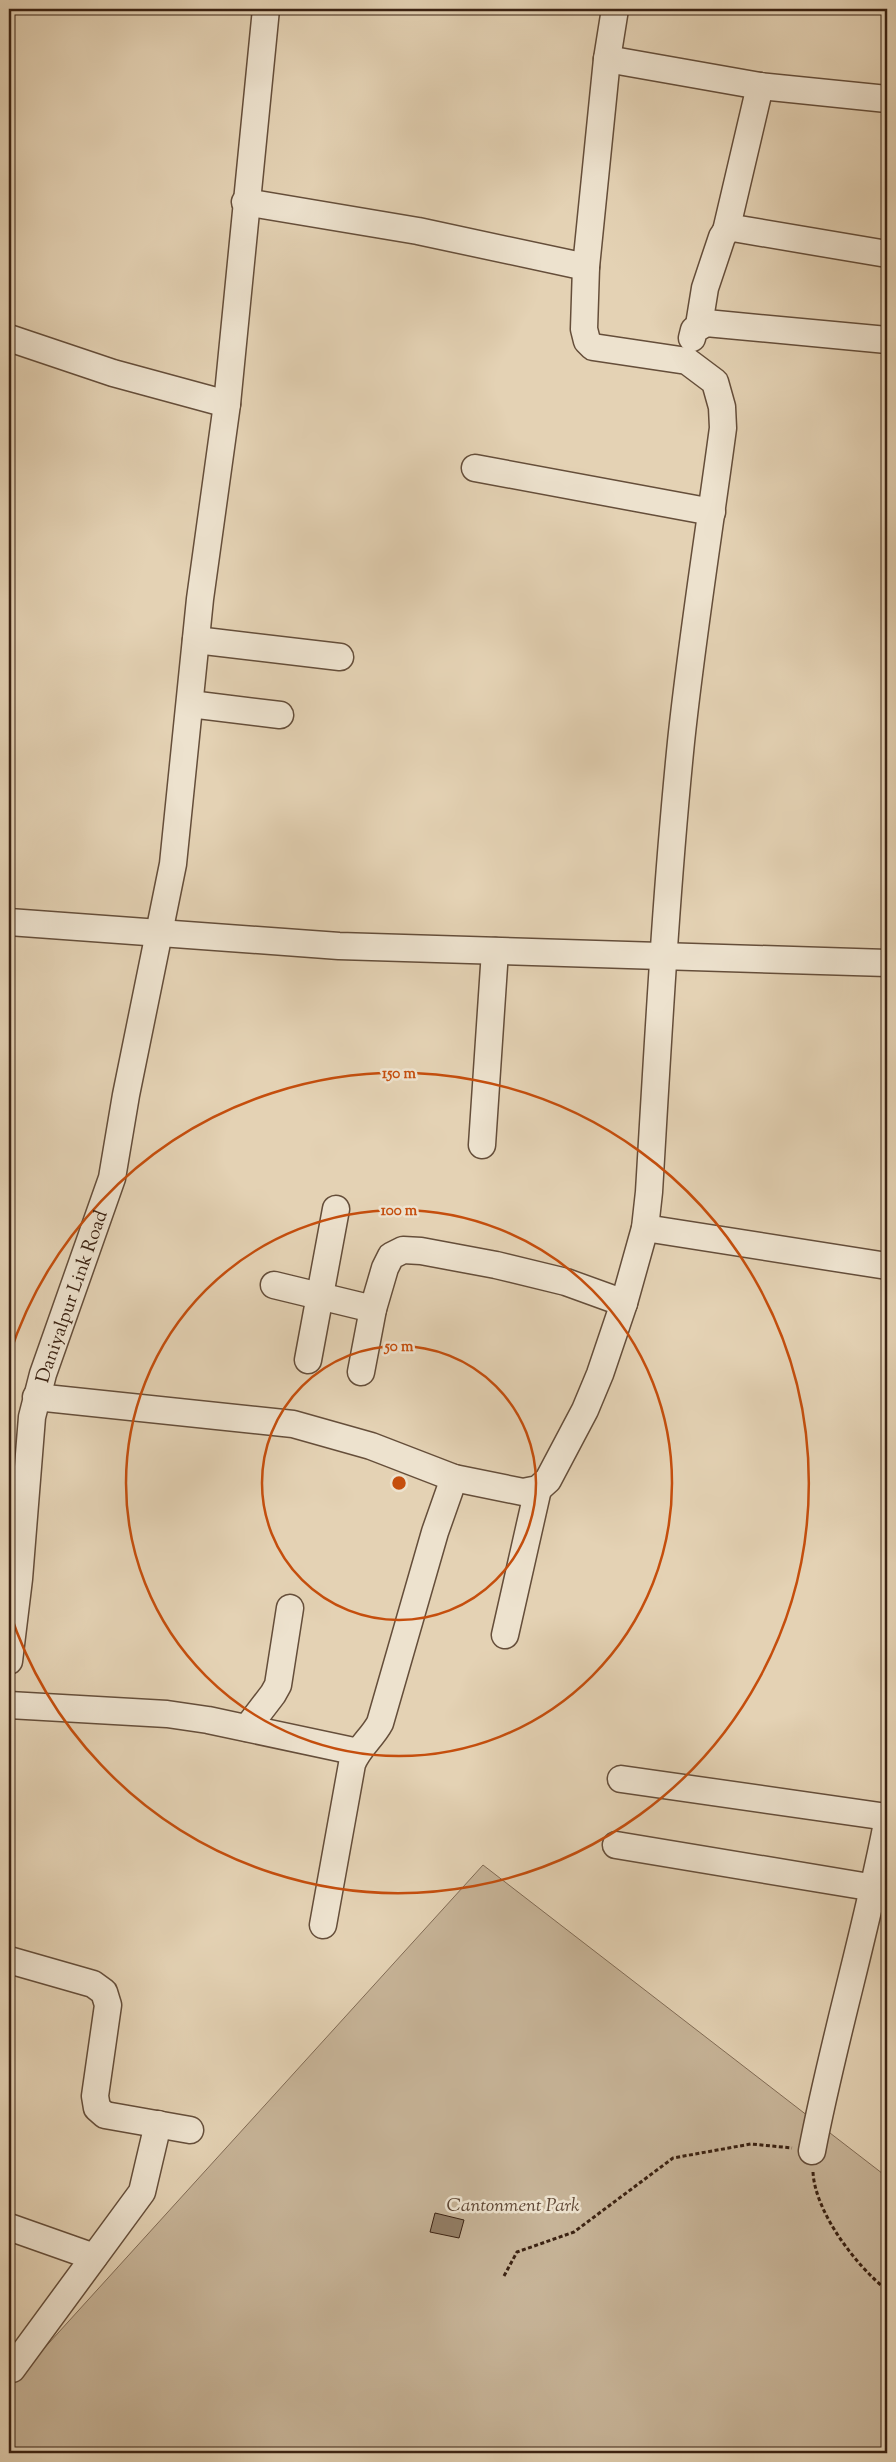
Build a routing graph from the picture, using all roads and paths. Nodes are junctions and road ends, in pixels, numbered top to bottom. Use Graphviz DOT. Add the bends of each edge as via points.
graph roads {
  1 [pos="266,9"];
  2 [pos="615,9"];
  3 [pos="606,59"];
  4 [pos="760,86"];
  5 [pos="887,99"];
  6 [pos="245,202"];
  7 [pos="726,231"];
  8 [pos="887,254"];
  9 [pos="586,267"];
  10 [pos="699,325"];
  11 [pos="9,338"];
  12 [pos="887,340"];
  13 [pos="687,360"];
  14 [pos="227,404"];
  15 [pos="475,468"];
  16 [pos="712,512"];
  17 [pos="196,640"];
  18 [pos="340,657"];
  19 [pos="190,704"];
  20 [pos="280,716"];
  21 [pos="9,922"];
  22 [pos="158,934"];
  23 [pos="495,951"];
  24 [pos="663,957"];
  25 [pos="887,963"];
  26 [pos="482,1145"];
  27 [pos="336,1209"];
  28 [pos="645,1228"];
  29 [pos="887,1266"];
  30 [pos="274,1285"];
  31 [pos="319,1296"];
  32 [pos="624,1303"];
  33 [pos="373,1309"];
  34 [pos="308,1360"];
  35 [pos="361,1372"];
  36 [pos="36,1397"];
  37 [pos="454,1478"];
  38 [pos="538,1489"];
  39 [pos="290,1608"];
  40 [pos="505,1635"];
  41 [pos="9,1661"];
  42 [pos="9,1705"];
  43 [pos="246,1728"];
  44 [pos="358,1752"];
  45 [pos="621,1779"];
  46 [pos="887,1816"];
  47 [pos="887,1823"];
  48 [pos="616,1845"];
  49 [pos="881,1889"];
  50 [pos="323,1925"];
  51 [pos="9,1960"];
  52 [pos="158,2124"];
  53 [pos="190,2130"];
  54 [pos="812,2151"];
  55 [pos="9,2227"];
  56 [pos="94,2257"];
  57 [pos="504,2276"];
  58 [pos="887,2290"];
  59 [pos="12,2369"];
  1 -- 6 [label="street, Daniyalpur Link Road"];
  2 -- 3 [label="street"];
  3 -- 4 [label="street"];
  3 -- 9 [label="street"];
  4 -- 5 [label="street"];
  4 -- 7 [label="street"];
  6 -- 9 [label="street" via="418,231"];
  6 -- 14 [label="street, Daniyalpur Link Road"];
  7 -- 8 [label="street" via="745,229"];
  7 -- 10 [label="street" via="705,288"];
  9 -- 13 [label="street" via="584,329 587,341 593,347"];
  10 -- 12 [label="street" via="719,323"];
  10 -- 13 [label="street" via="694,330"];
  11 -- 14 [label="street" via="113,374"];
  13 -- 16 [label="street" via="715,382 722,407 723,428"];
  14 -- 17 [label="street, Daniyalpur Link Road"];
  15 -- 16 [label="street"];
  16 -- 24 [label="street" via="681,742"];
  17 -- 18 [label="street"];
  17 -- 19 [label="street, Daniyalpur Link Road"];
  19 -- 20 [label="street"];
  19 -- 22 [label="street, Daniyalpur Link Road" via="173,864"];
  21 -- 22 [label="street"];
  22 -- 23 [label="street" via="339,946"];
  22 -- 36 [label="street, Daniyalpur Link Road" via="112,1178"];
  23 -- 24 [label="street"];
  23 -- 26 [label="street"];
  24 -- 25 [label="street"];
  24 -- 28 [label="street" via="650,1192"];
  27 -- 31 [label="street"];
  28 -- 29 [label="street"];
  28 -- 32 [label="street"];
  30 -- 31 [label="street"];
  31 -- 33 [label="street"];
  31 -- 34 [label="street"];
  32 -- 33 [label="street" via="566,1282 496,1265 403,1250 391,1256"];
  32 -- 38 [label="street" via="585,1410 548,1480"];
  33 -- 35 [label="street"];
  36 -- 37 [label="street" via="293,1424 371,1446"];
  36 -- 41 [label="street, Daniyalpur Link Road" via="20,1580"];
  37 -- 38 [label="street" via="523,1492"];
  37 -- 44 [label="street" via="435,1532 380,1723"];
  38 -- 40 [label="street"];
  39 -- 43 [label="street" via="278,1685"];
  42 -- 43 [label="street" via="167,1714"];
  43 -- 44 [label="street"];
  44 -- 50 [label="street" via="352,1764"];
  45 -- 46 [label="street"];
  47 -- 49 [label="street"];
  48 -- 49 [label="street"];
  49 -- 54 [label="street"];
  51 -- 52 [label="street" via="94,1984 104,1992 108,2005 95,2096 97,2108 105,2115"];
  52 -- 53 [label="street"];
  52 -- 56 [label="street" via="142,2192"];
  54 -- 57 [label="path" via="751,2144 673,2158 574,2232 517,2252"];
  54 -- 58 [label="path" via="814,2184 828,2220 846,2247"];
  55 -- 56 [label="street"];
  56 -- 59 [label="street"];
}
